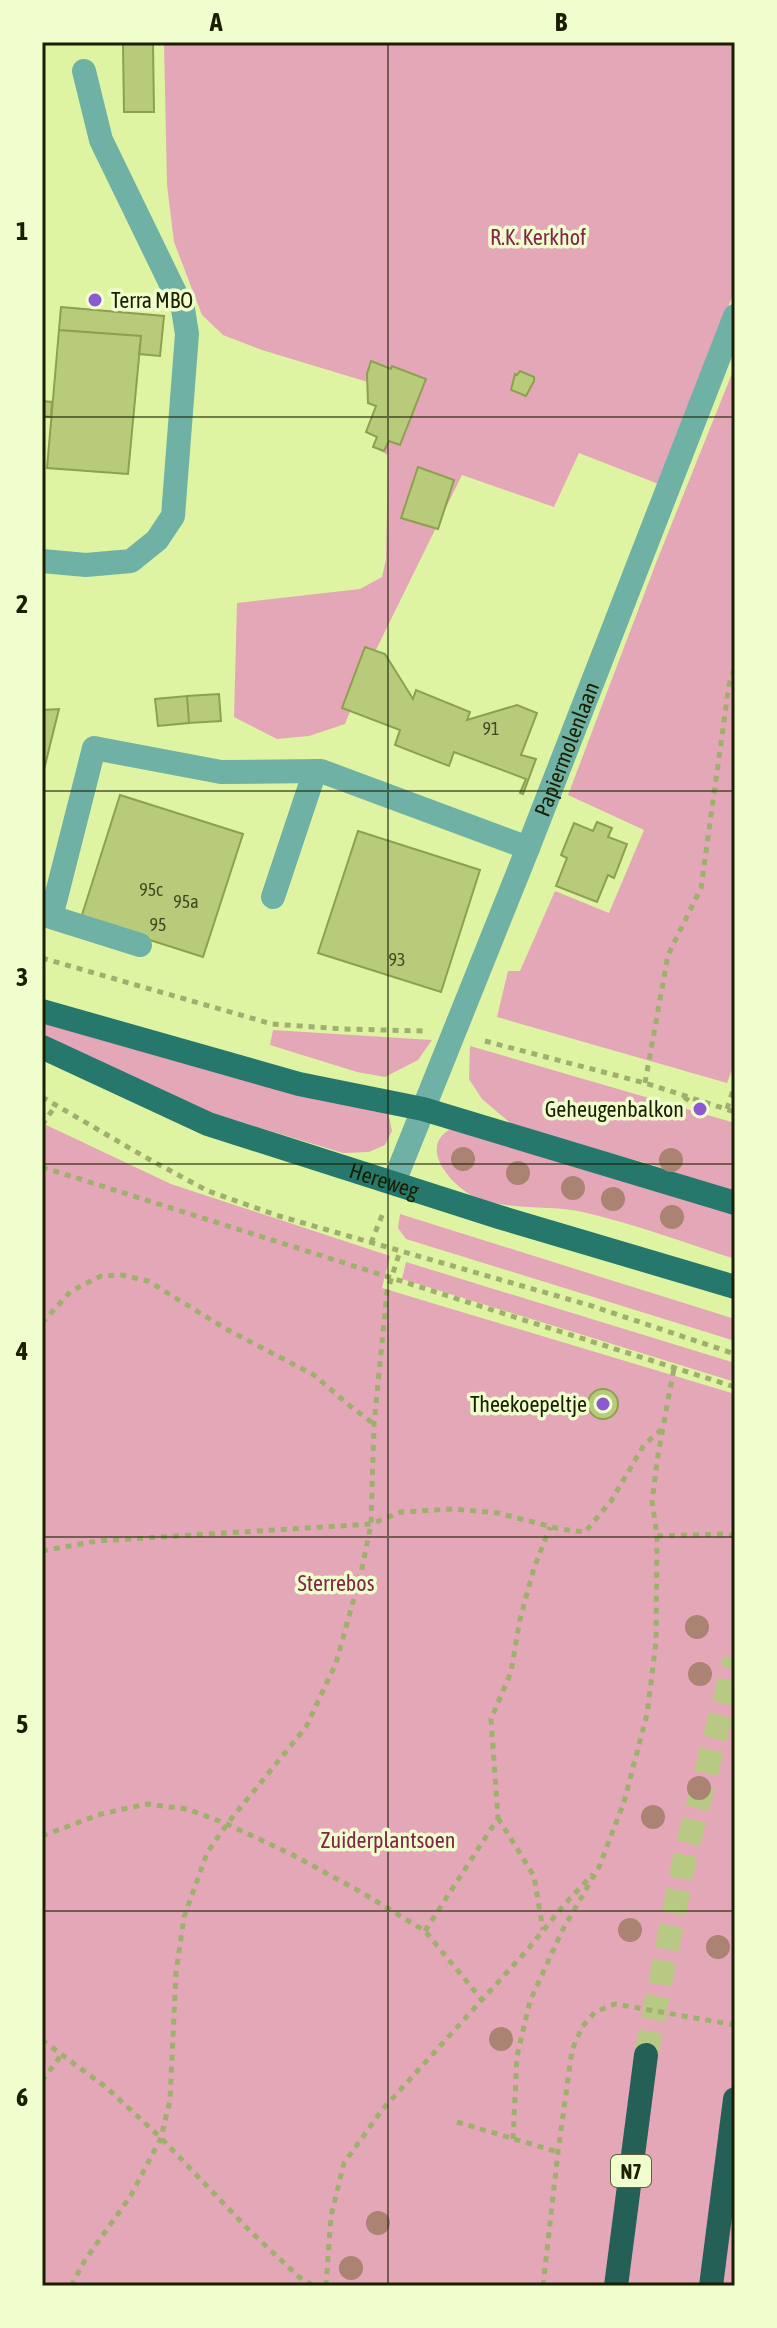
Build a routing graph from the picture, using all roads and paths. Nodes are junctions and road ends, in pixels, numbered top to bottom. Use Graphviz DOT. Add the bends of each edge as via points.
graph roads {
  1 [pos="84,71"];
  2 [pos="735,316"];
  3 [pos="42,561"];
  4 [pos="735,666"];
  5 [pos="315,771"];
  6 [pos="528,848"];
  7 [pos="273,897"];
  8 [pos="140,945"];
  9 [pos="42,958"];
  10 [pos="42,1011"];
  11 [pos="454,1035"];
  12 [pos="42,1047"];
  13 [pos="645,1083"];
  14 [pos="735,1084"];
  15 [pos="680,1094"];
  16 [pos="42,1097"];
  17 [pos="56,1105"];
  18 [pos="423,1109"];
  19 [pos="700,1109"];
  20 [pos="727,1109"];
  21 [pos="735,1112"];
  22 [pos="42,1125"];
  23 [pos="42,1167"];
  24 [pos="394,1182"];
  25 [pos="735,1203"];
  26 [pos="400,1251"];
  27 [pos="392,1279"];
  28 [pos="735,1287"];
  29 [pos="42,1323"];
  30 [pos="735,1354"];
  31 [pos="674,1368"];
  32 [pos="735,1387"];
  33 [pos="374,1424"];
  34 [pos="663,1429"];
  35 [pos="371,1524"];
  36 [pos="550,1527"];
  37 [pos="657,1536"];
  38 [pos="735,1536"];
  39 [pos="42,1551"];
  40 [pos="498,1818"];
  41 [pos="227,1824"];
  42 [pos="42,1836"];
  43 [pos="599,1867"];
  44 [pos="543,1930"];
  45 [pos="425,1931"];
  46 [pos="482,2000"];
  47 [pos="735,2025"];
  48 [pos="42,2040"];
  49 [pos="62,2054"];
  50 [pos="646,2055"];
  51 [pos="42,2081"];
  52 [pos="735,2099"];
  53 [pos="457,2122"];
  54 [pos="161,2138"];
  55 [pos="513,2139"];
  56 [pos="558,2152"];
  57 [pos="71,2286"];
  58 [pos="314,2286"];
  59 [pos="326,2286"];
  60 [pos="543,2286"];
  61 [pos="616,2286"];
  62 [pos="711,2286"];
  1 -- 3 [label="street" via="101,140 183,309 187,334 173,516 157,540 131,561"];
  2 -- 6 [label="street, Papiermolenlaan"];
  4 -- 13 [label="path" via="701,888 668,955"];
  5 -- 6 [label="street"];
  5 -- 7 [label="street"];
  5 -- 8 [label="street" via="221,772 94,748 51,917"];
  6 -- 11 [label="street, Papiermolenlaan"];
  9 -- 11 [label="path" via="272,1024"];
  10 -- 18 [label="main road" via="299,1084"];
  11 -- 13 [label="path"];
  11 -- 18 [label="street, Papiermolenlaan"];
  12 -- 24 [label="main road, Hereweg" via="208,1124"];
  13 -- 15 [label="path"];
  14 -- 20 [label="path"];
  15 -- 19 [label="path"];
  15 -- 20 [label="path"];
  16 -- 17 [label="path"];
  17 -- 22 [label="path"];
  17 -- 26 [label="path" via="208,1191"];
  18 -- 24 [label="street, Papiermolenlaan"];
  18 -- 25 [label="main road"];
  20 -- 21 [label="path"];
  23 -- 27 [label="path"];
  24 -- 28 [label="main road, Hereweg"];
  26 -- 27 [label="path"];
  26 -- 30 [label="path"];
  27 -- 31 [label="path"];
  27 -- 33 [label="path"];
  29 -- 33 [label="path" via="71,1291 101,1276 148,1281 314,1375"];
  31 -- 32 [label="path"];
  31 -- 34 [label="path"];
  33 -- 35 [label="path"];
  34 -- 36 [label="path" via="644,1445 611,1501 585,1532"];
  34 -- 37 [label="path" via="652,1501"];
  35 -- 36 [label="path" via="401,1512 454,1509 498,1513"];
  35 -- 39 [label="path" via="97,1541"];
  35 -- 41 [label="path" via="336,1663 306,1727"];
  36 -- 40 [label="path" via="520,1619 511,1672 491,1719"];
  37 -- 38 [label="path"];
  37 -- 43 [label="path" via="656,1642 647,1714 624,1802"];
  40 -- 44 [label="path" via="534,1876"];
  40 -- 45 [label="path"];
  41 -- 42 [label="path" via="187,1809 147,1804"];
  41 -- 45 [label="path" via="293,1855"];
  41 -- 54 [label="path" via="207,1853 184,1917 170,2100"];
  43 -- 44 [label="path"];
  43 -- 55 [label="path" via="530,2001 517,2056"];
  44 -- 46 [label="path"];
  45 -- 46 [label="path"];
  46 -- 59 [label="path" via="382,2110 344,2163 331,2216"];
  47 -- 56 [label="path" via="615,2004 595,2012 572,2050"];
  48 -- 49 [label="path"];
  49 -- 51 [label="path"];
  49 -- 54 [label="path"];
  50 -- 61 [label="highway, N7"];
  52 -- 62 [label="highway"];
  53 -- 55 [label="path"];
  54 -- 57 [label="path" via="130,2197"];
  54 -- 58 [label="path" via="247,2228"];
  55 -- 56 [label="path"];
  56 -- 60 [label="path"];
}
